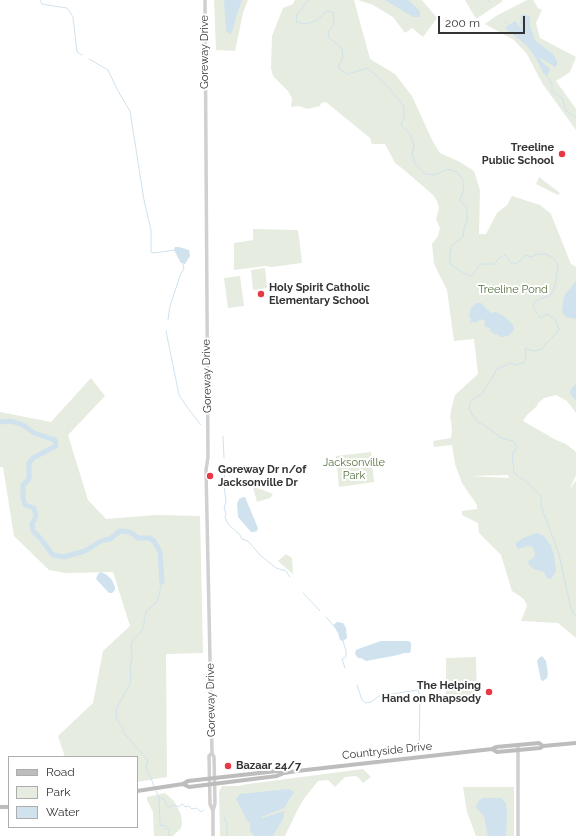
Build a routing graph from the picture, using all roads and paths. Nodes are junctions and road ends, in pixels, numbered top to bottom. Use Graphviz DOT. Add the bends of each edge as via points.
graph roads {
  1 [pos="205,0"];
  2 [pos="576,743"];
  3 [pos="518,745"];
  4 [pos="543,746"];
  5 [pos="492,749"];
  6 [pos="517,750"];
  7 [pos="212,753"];
  8 [pos="284,773"];
  9 [pos="209,778"];
  10 [pos="214,778"];
  11 [pos="215,783"];
  12 [pos="184,784"];
  13 [pos="209,784"];
  14 [pos="138,791"];
  15 [pos="213,810"];
  16 [pos="213,836"];
  17 [pos="518,836"];
  1 -- 7 [label="street, Goreway Drive" via="208,451 206,470"];
  2 -- 4 [label="main road, Countryside Drive"];
  3 -- 4 [label="main road, Countryside Drive" via="539,743"];
  3 -- 5 [label="main road, Countryside Drive"];
  3 -- 6 [label="street"];
  4 -- 6 [label="main road, Countryside Drive"];
  5 -- 6 [label="main road, Countryside Drive" via="497,752"];
  5 -- 8 [label="main road, Countryside Drive"];
  6 -- 17 [label="street"];
  7 -- 9 [label="street, Goreway Drive" via="209,756"];
  7 -- 10 [label="street, Goreway Drive"];
  8 -- 10 [label="main road, Countryside Drive" via="277,771"];
  8 -- 11 [label="main road, Countryside Drive"];
  9 -- 10 [label="main road, Countryside Drive"];
  9 -- 12 [label="main road, Countryside Drive"];
  9 -- 13 [label="street, Goreway Drive"];
  10 -- 11 [label="street, Goreway Drive"];
  11 -- 13 [label="main road, Countryside Drive"];
  11 -- 15 [label="street, Goreway Drive"];
  12 -- 13 [label="main road, Countryside Drive" via="188,787"];
  12 -- 14 [label="main road, Countryside Drive"];
  13 -- 15 [label="street, Goreway Drive" via="210,804"];
  15 -- 16 [label="street, Goreway Drive"];
}
